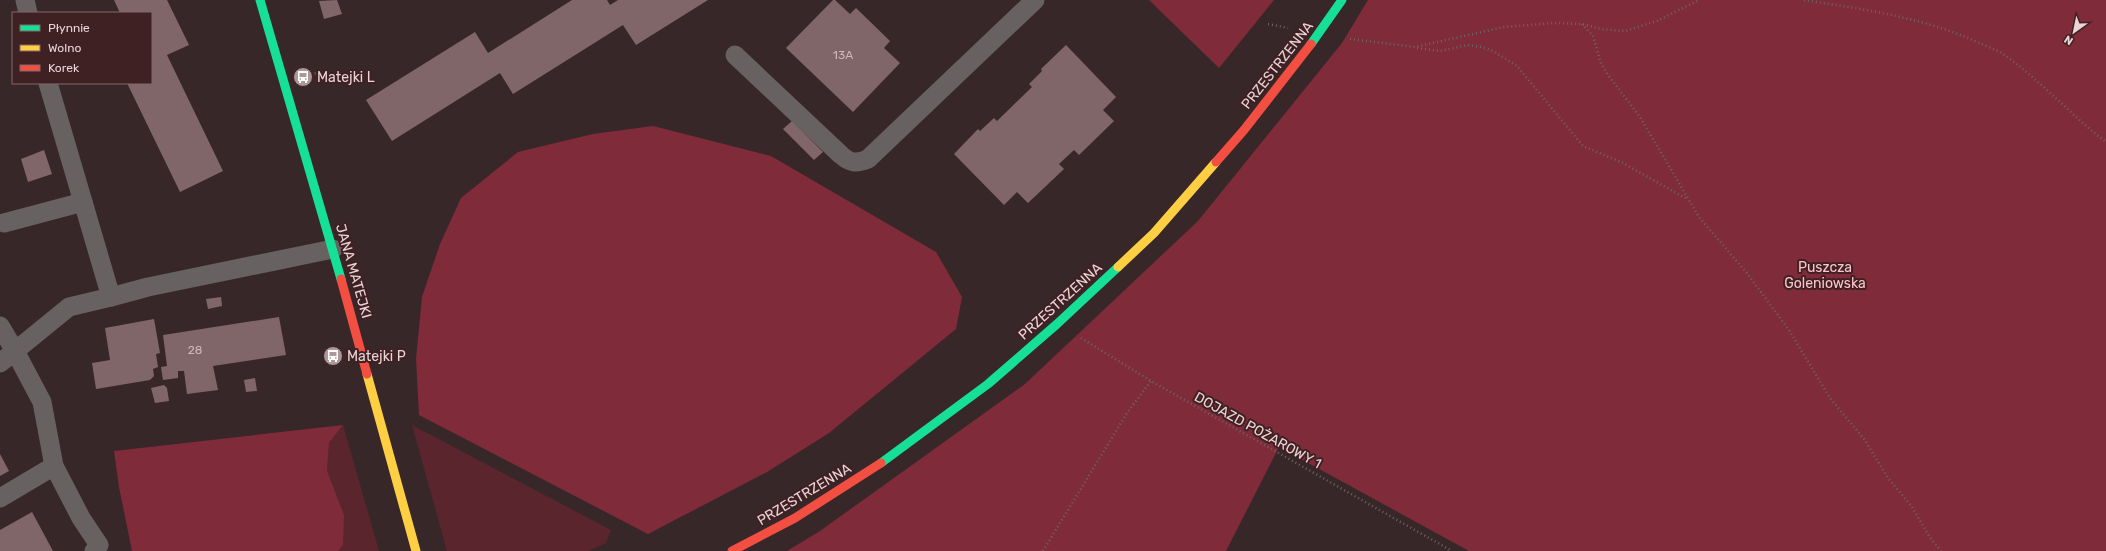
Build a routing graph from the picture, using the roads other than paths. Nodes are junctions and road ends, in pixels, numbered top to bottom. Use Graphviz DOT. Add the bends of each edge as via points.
graph roads {
  1 [pos="25,0"];
  2 [pos="260,0"];
  3 [pos="1035,0"];
  4 [pos="1342,0"];
  5 [pos="28,12"];
  6 [pos="735,55"];
  7 [pos="48,84"];
  8 [pos="83,202"];
  9 [pos="4,223"];
  10 [pos="334,249"];
  11 [pos="111,297"];
  12 [pos="0,326"];
  13 [pos="15,351"];
  14 [pos="0,364"];
  15 [pos="54,466"];
  16 [pos="0,498"];
  17 [pos="99,549"];
  18 [pos="416,551"];
  19 [pos="732,551"];
  1 -- 5 [label="lane"];
  2 -- 10 [label="street, JANA MATEJKI"];
  3 -- 6 [label="lane" via="868,159 858,163 848,161 840,155"];
  4 -- 19 [label="street, PRZESTRZENNA" via="1244,130 1154,233 1057,324 988,384 876,466 795,518"];
  7 -- 8 [label="lane"];
  8 -- 9 [label="lane"];
  8 -- 11 [label="lane"];
  10 -- 11 [label="lane"];
  10 -- 18 [label="street, JANA MATEJKI"];
  11 -- 13 [label="lane" via="70,307"];
  12 -- 13 [label="lane"];
  13 -- 14 [label="lane"];
  13 -- 15 [label="lane" via="42,402"];
  15 -- 16 [label="lane"];
  15 -- 17 [label="lane"];
}
